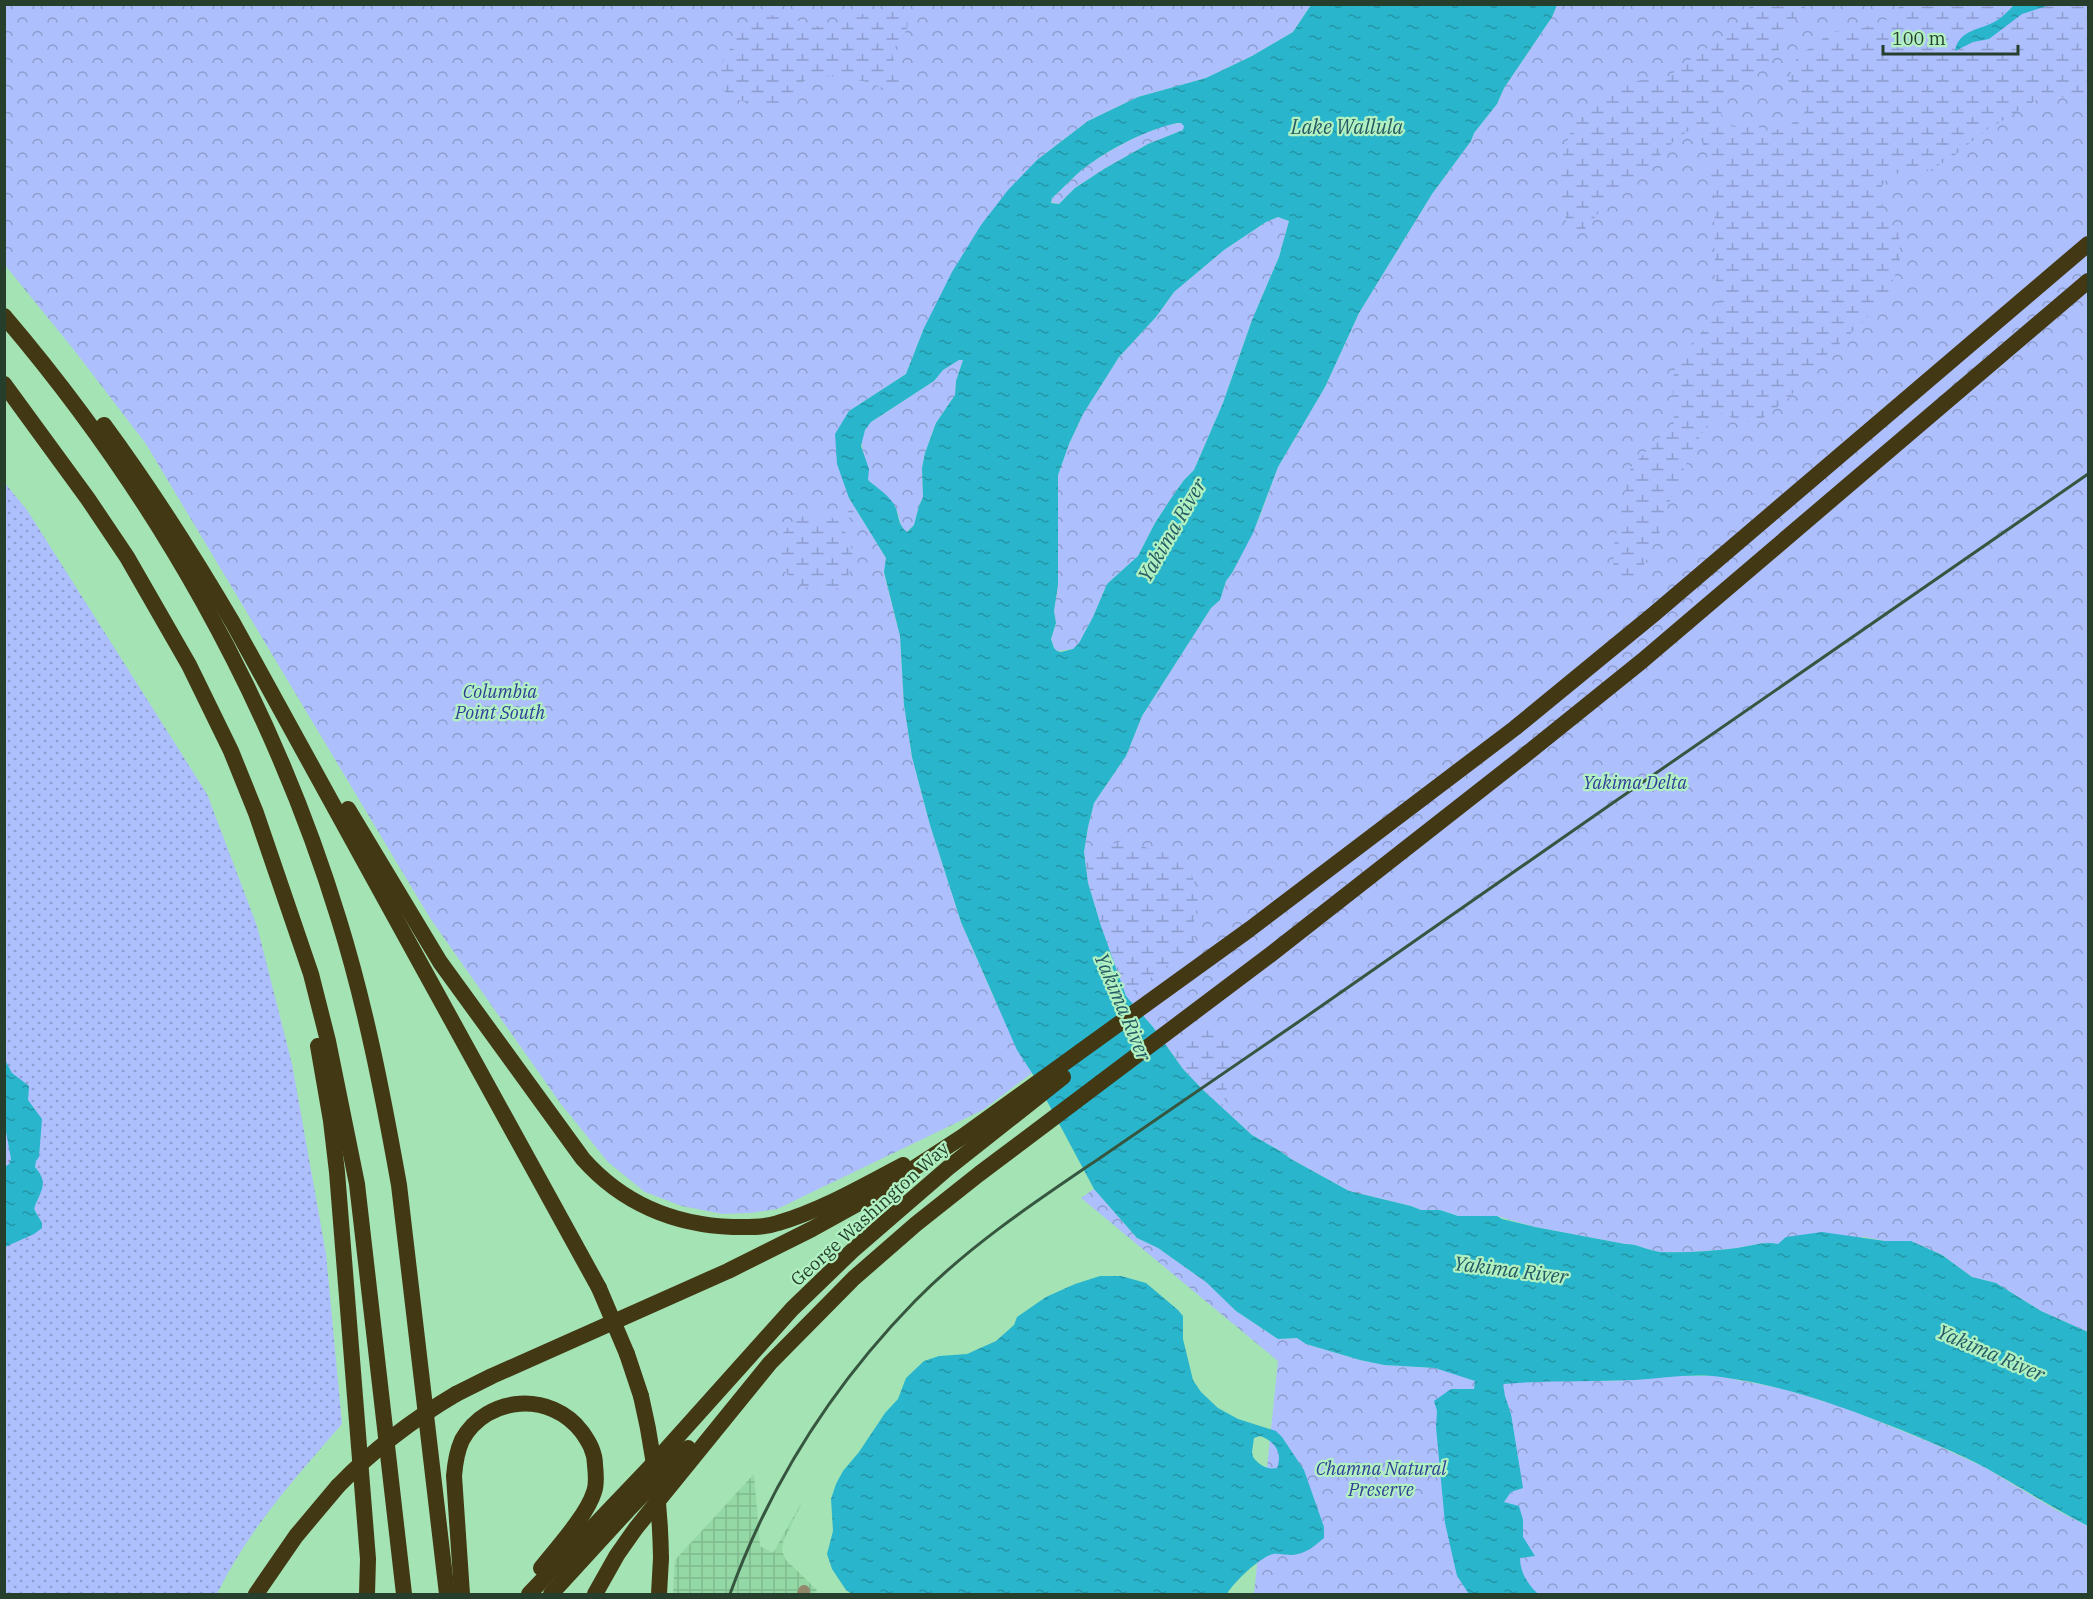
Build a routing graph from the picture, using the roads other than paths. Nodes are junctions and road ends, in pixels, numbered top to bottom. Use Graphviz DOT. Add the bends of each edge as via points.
graph roads {
  1 [pos="2088,244"];
  2 [pos="2088,281"];
  3 [pos="4,305"];
  4 [pos="4,316"];
  5 [pos="4,384"];
  6 [pos="282,709"];
  7 [pos="283,890"];
  8 [pos="1005,1114"];
  9 [pos="983,1122"];
  10 [pos="771,1363"];
  11 [pos="256,1594"];
  12 [pos="367,1594"];
  13 [pos="404,1594"];
  14 [pos="447,1594"];
  15 [pos="462,1594"];
  16 [pos="520,1594"];
  17 [pos="530,1594"];
  18 [pos="551,1594"];
  19 [pos="595,1594"];
  20 [pos="659,1594"];
  1 -- 8 [label="highway, George Washington Way" via="1585,672"];
  2 -- 10 [label="highway" via="1651,653 1524,756 1270,955 945,1200 855,1278"];
  3 -- 6 [label="highway" via="50,356 141,475 205,574"];
  4 -- 14 [label="highway" via="57,379 137,490 200,595 270,736 339,919 376,1060 395,1164"];
  5 -- 7 [label="highway" via="127,557 189,665 231,751"];
  6 -- 9 [label="highway" via="311,746 440,962 583,1159 633,1201 697,1224 776,1224 806,1213"];
  6 -- 20 [label="highway, bridge" via="599,1288 627,1354 652,1447 658,1487"];
  7 -- 12 [label="highway" via="314,1028 334,1152 360,1446"];
  7 -- 13 [label="highway" via="328,1041 357,1184"];
  8 -- 9 [label="highway"];
  8 -- 17 [label="highway, George Washington Way" via="792,1310"];
  9 -- 11 [label="highway, bridge" via="868,1198 812,1229 456,1394 387,1440 338,1486 296,1536"];
  10 -- 18 [label="highway"];
  10 -- 19 [label="highway" via="636,1528"];
  15 -- 16 [label="highway" via="454,1476 462,1442 469,1430 490,1412 513,1404 542,1404 576,1424 591,1446 596,1477 594,1493 586,1508"];
}
